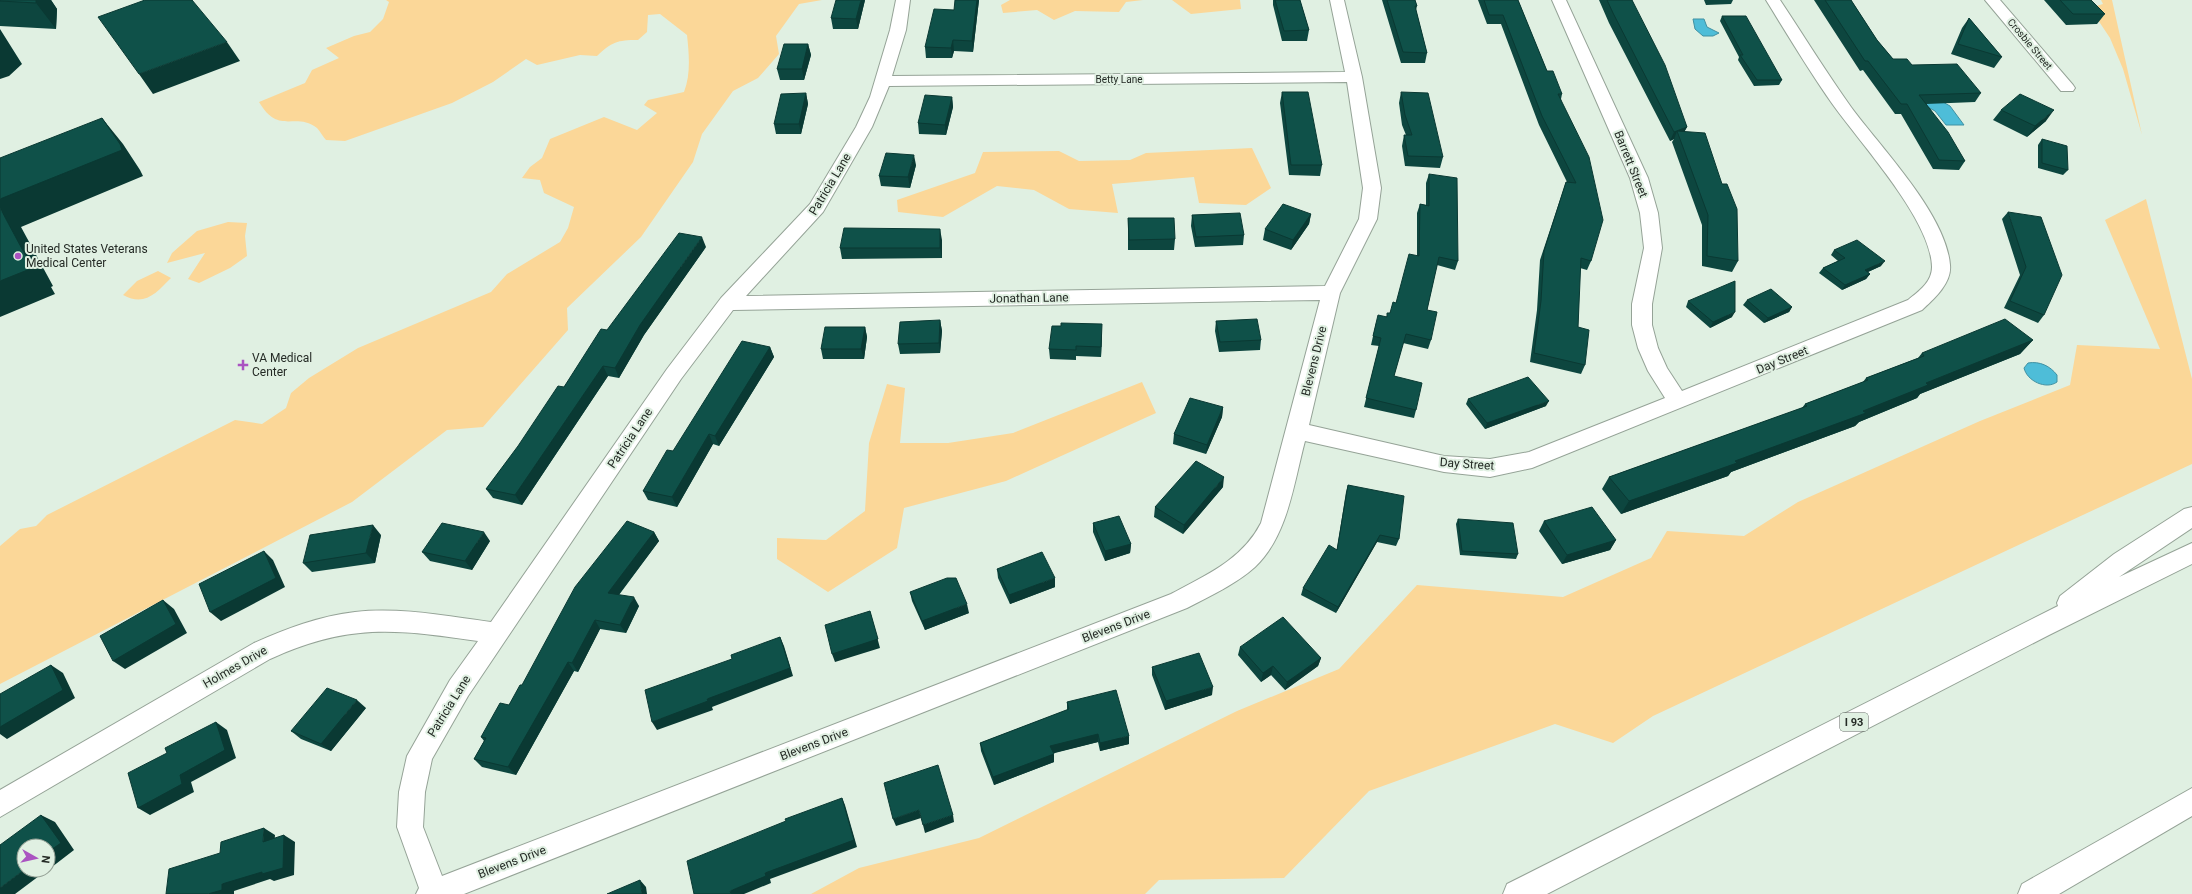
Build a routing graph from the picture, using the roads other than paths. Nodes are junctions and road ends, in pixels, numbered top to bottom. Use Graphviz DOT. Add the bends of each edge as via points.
graph roads {
  1 [pos="903,0"];
  2 [pos="1337,0"];
  3 [pos="1559,0"];
  4 [pos="1773,0"];
  5 [pos="1992,0"];
  6 [pos="1354,77"];
  7 [pos="884,81"];
  8 [pos="2067,88"];
  9 [pos="1331,293"];
  10 [pos="728,302"];
  11 [pos="1678,402"];
  12 [pos="1297,431"];
  13 [pos="2192,516"];
  14 [pos="2192,553"];
  15 [pos="2040,627"];
  16 [pos="497,632"];
  17 [pos="2192,800"];
  18 [pos="0,804"];
  19 [pos="432,893"];
  20 [pos="1517,894"];
  21 [pos="2032,894"];
  1 -- 7 [label="street, Patricia Lane"];
  2 -- 6 [label="street, Blevens Drive"];
  3 -- 11 [label="street, Barrett Street" via="1639,178 1649,213 1653,248 1642,304 1642,325 1658,371"];
  4 -- 11 [label="street, Day Street" via="1844,109 1923,215 1936,238 1941,267 1933,290 1916,305"];
  5 -- 8 [label="street, Crosbie Street"];
  6 -- 7 [label="street, Betty Lane"];
  6 -- 9 [label="street, Blevens Drive" via="1372,199 1368,219"];
  7 -- 10 [label="street, Patricia Lane" via="864,128 817,208"];
  9 -- 10 [label="street, Jonathan Lane"];
  9 -- 12 [label="street, Blevens Drive"];
  10 -- 16 [label="street, Patricia Lane" via="674,374"];
  11 -- 12 [label="street, Day Street" via="1532,460 1490,468 1444,464"];
  12 -- 19 [label="street, Blevens Drive" via="1272,523 1262,543 1247,560 1203,589 1179,601"];
  13 -- 15 [label="highway" via="2122,561"];
  14 -- 15 [label="highway, I 93"];
  15 -- 20 [label="highway, I 93"];
  16 -- 18 [label="street, Holmes Drive" via="386,620 350,622 300,635 262,651"];
  16 -- 19 [label="street, Patricia Lane" via="455,695 420,756 412,792 410,827"];
  17 -- 21 [label="highway"];
}
